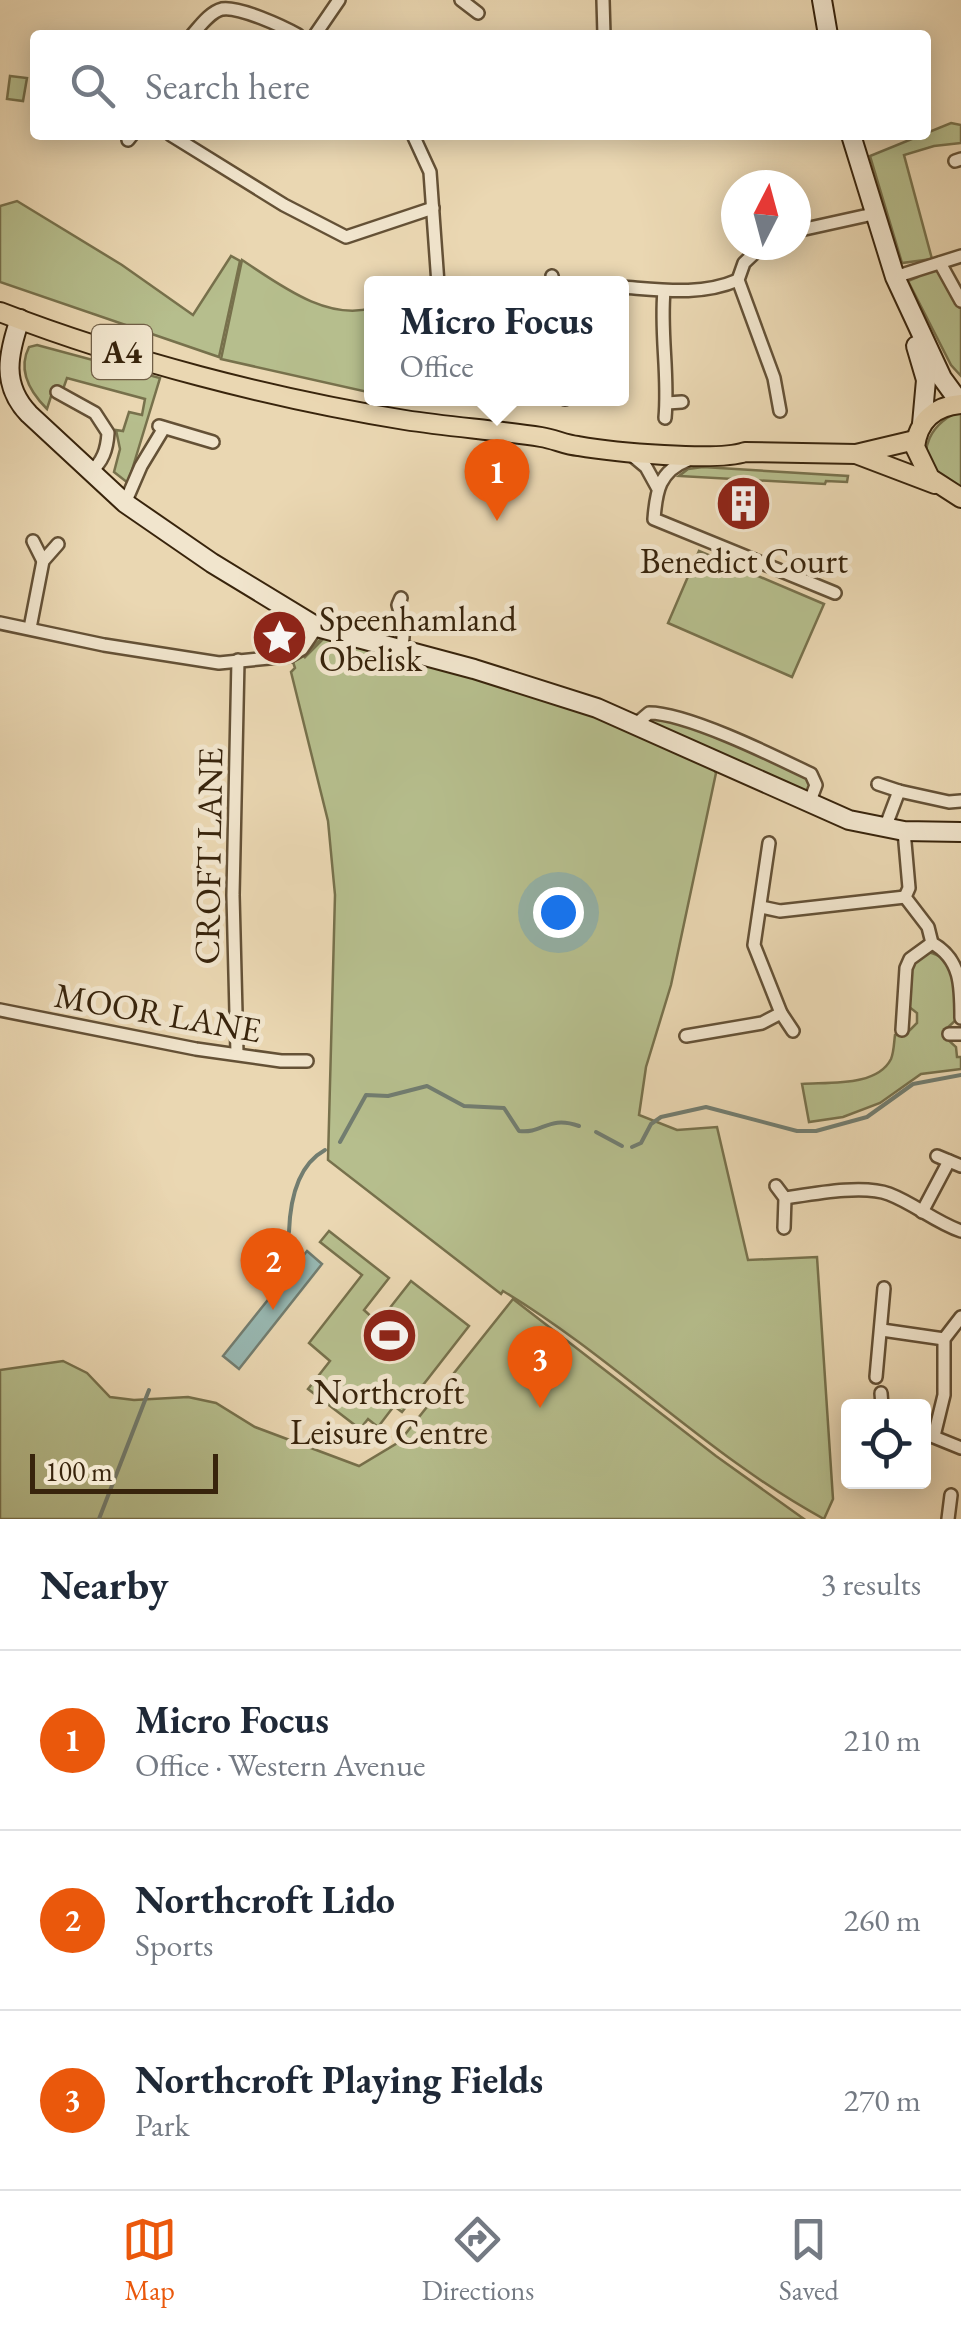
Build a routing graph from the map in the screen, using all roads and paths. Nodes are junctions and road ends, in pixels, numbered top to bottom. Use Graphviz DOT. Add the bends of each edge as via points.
graph roads {
  1 [pos="339,0"];
  2 [pos="460,0"];
  3 [pos="603,0"];
  4 [pos="822,0"];
  5 [pos="478,13"];
  6 [pos="196,30"];
  7 [pos="286,30"];
  8 [pos="318,30"];
  9 [pos="604,30"];
  10 [pos="827,30"];
  11 [pos="179,140"];
  12 [pos="414,140"];
  13 [pos="852,140"];
  14 [pos="433,208"];
  15 [pos="873,214"];
  16 [pos="811,230"];
  17 [pos="961,256"];
  18 [pos="746,260"];
  19 [pos="940,263"];
  20 [pos="437,276"];
  21 [pos="895,277"];
  22 [pos="738,280"];
  23 [pos="629,288"];
  24 [pos="664,290"];
  25 [pos="904,298"];
  26 [pos="961,301"];
  27 [pos="0,312"];
  28 [pos="20,319"];
  29 [pos="4,365"];
  30 [pos="57,392"];
  31 [pos="682,402"];
  32 [pos="666,403"];
  33 [pos="961,404"];
  34 [pos="780,411"];
  35 [pos="665,418"];
  36 [pos="919,432"];
  37 [pos="547,438"];
  38 [pos="213,442"];
  39 [pos="627,451"];
  40 [pos="745,452"];
  41 [pos="856,454"];
  42 [pos="701,455"];
  43 [pos="90,472"];
  44 [pos="936,484"];
  45 [pos="657,487"];
  46 [pos="961,498"];
  47 [pos="124,503"];
  48 [pos="33,541"];
  49 [pos="58,544"];
  50 [pos="43,561"];
  51 [pos="835,594"];
  52 [pos="401,598"];
  53 [pos="0,622"];
  54 [pos="317,627"];
  55 [pos="30,628"];
  56 [pos="402,650"];
  57 [pos="238,660"];
  58 [pos="878,784"];
  59 [pos="899,791"];
  60 [pos="961,801"];
  61 [pos="894,830"];
  62 [pos="961,832"];
  63 [pos="769,843"];
  64 [pos="906,897"];
  65 [pos="761,907"];
  66 [pos="932,943"];
  67 [pos="0,1010"];
  68 [pos="781,1013"];
  69 [pos="961,1018"];
  70 [pos="906,1022"];
  71 [pos="792,1032"];
  72 [pos="686,1036"];
  73 [pos="237,1052"];
  74 [pos="307,1060"];
  75 [pos="949,1161"];
  76 [pos="776,1186"];
  77 [pos="784,1198"];
  78 [pos="922,1212"];
  79 [pos="784,1228"];
  80 [pos="961,1232"];
  81 [pos="884,1288"];
  82 [pos="961,1316"];
  83 [pos="882,1330"];
  84 [pos="944,1338"];
  85 [pos="876,1377"];
  86 [pos="881,1392"];
  87 [pos="882,1399"];
  88 [pos="931,1429"];
  89 [pos="931,1435"];
  90 [pos="961,1448"];
  91 [pos="951,1494"];
  92 [pos="948,1519"];
  1 -- 8 [label="street"];
  2 -- 5 [label="street"];
  3 -- 9 [label="street"];
  4 -- 10 [label="street"];
  6 -- 7 [label="street" via="222,9"];
  11 -- 14 [label="street" via="346,238"];
  12 -- 14 [label="street" via="430,172"];
  13 -- 15 [label="street"];
  14 -- 20 [label="street"];
  15 -- 16 [label="street"];
  15 -- 21 [label="street"];
  17 -- 19 [label="street"];
  18 -- 22 [label="street"];
  19 -- 21 [label="street"];
  19 -- 26 [label="street"];
  21 -- 25 [label="street"];
  22 -- 24 [label="street" via="696,291"];
  22 -- 34 [label="street"];
  23 -- 24 [label="street"];
  24 -- 32 [label="street"];
  25 -- 33 [label="street"];
  25 -- 36 [label="street" via="926,380"];
  27 -- 28 [label="main road, A4"];
  28 -- 29 [label="street"];
  28 -- 37 [label="main road, A4" via="311,402"];
  29 -- 43 [label="street" via="20,405"];
  30 -- 43 [label="street" via="95,413 108,433 104,455"];
  31 -- 32 [label="street"];
  32 -- 35 [label="street"];
  33 -- 36 [label="main road, A4" via="936,410"];
  36 -- 41 [label="main road, A4"];
  36 -- 44 [label="main road" via="916,455"];
  37 -- 39 [label="main road, A4"];
  37 -- 40 [label="main road, A4"];
  38 -- 47 [label="street" via="162,427"];
  39 -- 42 [label="main road, A4"];
  39 -- 45 [label="street"];
  40 -- 41 [label="main road, A4"];
  40 -- 42 [label="main road, A4"];
  41 -- 44 [label="main road, A4"];
  42 -- 45 [label="street" via="677,464"];
  43 -- 47 [label="street"];
  44 -- 46 [label="main road, A4"];
  45 -- 51 [label="street" via="654,519"];
  47 -- 54 [label="street"];
  48 -- 50 [label="street"];
  49 -- 50 [label="street"];
  50 -- 55 [label="street"];
  52 -- 56 [label="street"];
  53 -- 55 [label="street"];
  54 -- 56 [label="street"];
  54 -- 57 [label="street" via="290,656"];
  55 -- 57 [label="street" via="205,662"];
  56 -- 61 [label="street" via="636,724 849,820"];
  57 -- 73 [label="street, CROFT LANE"];
  58 -- 59 [label="street"];
  59 -- 60 [label="street"];
  59 -- 61 [label="street"];
  61 -- 62 [label="street"];
  61 -- 64 [label="street"];
  63 -- 65 [label="street" via="760,858"];
  64 -- 65 [label="street" via="780,911"];
  64 -- 66 [label="street"];
  65 -- 68 [label="street" via="754,945"];
  66 -- 69 [label="street" via="957,965"];
  66 -- 70 [label="street" via="906,968"];
  67 -- 73 [label="street, MOOR LANE"];
  68 -- 71 [label="street"];
  68 -- 72 [label="street" via="722,1037"];
  73 -- 74 [label="street, MOOR LANE"];
  75 -- 78 [label="street"];
  76 -- 77 [label="street"];
  77 -- 78 [label="street" via="867,1190"];
  77 -- 79 [label="street"];
  78 -- 80 [label="street"];
  81 -- 83 [label="street"];
  82 -- 84 [label="street"];
  83 -- 84 [label="street"];
  83 -- 85 [label="street"];
  84 -- 88 [label="street" via="944,1395"];
  86 -- 87 [label="street"];
  89 -- 90 [label="street"];
  91 -- 92 [label="street"];
}
